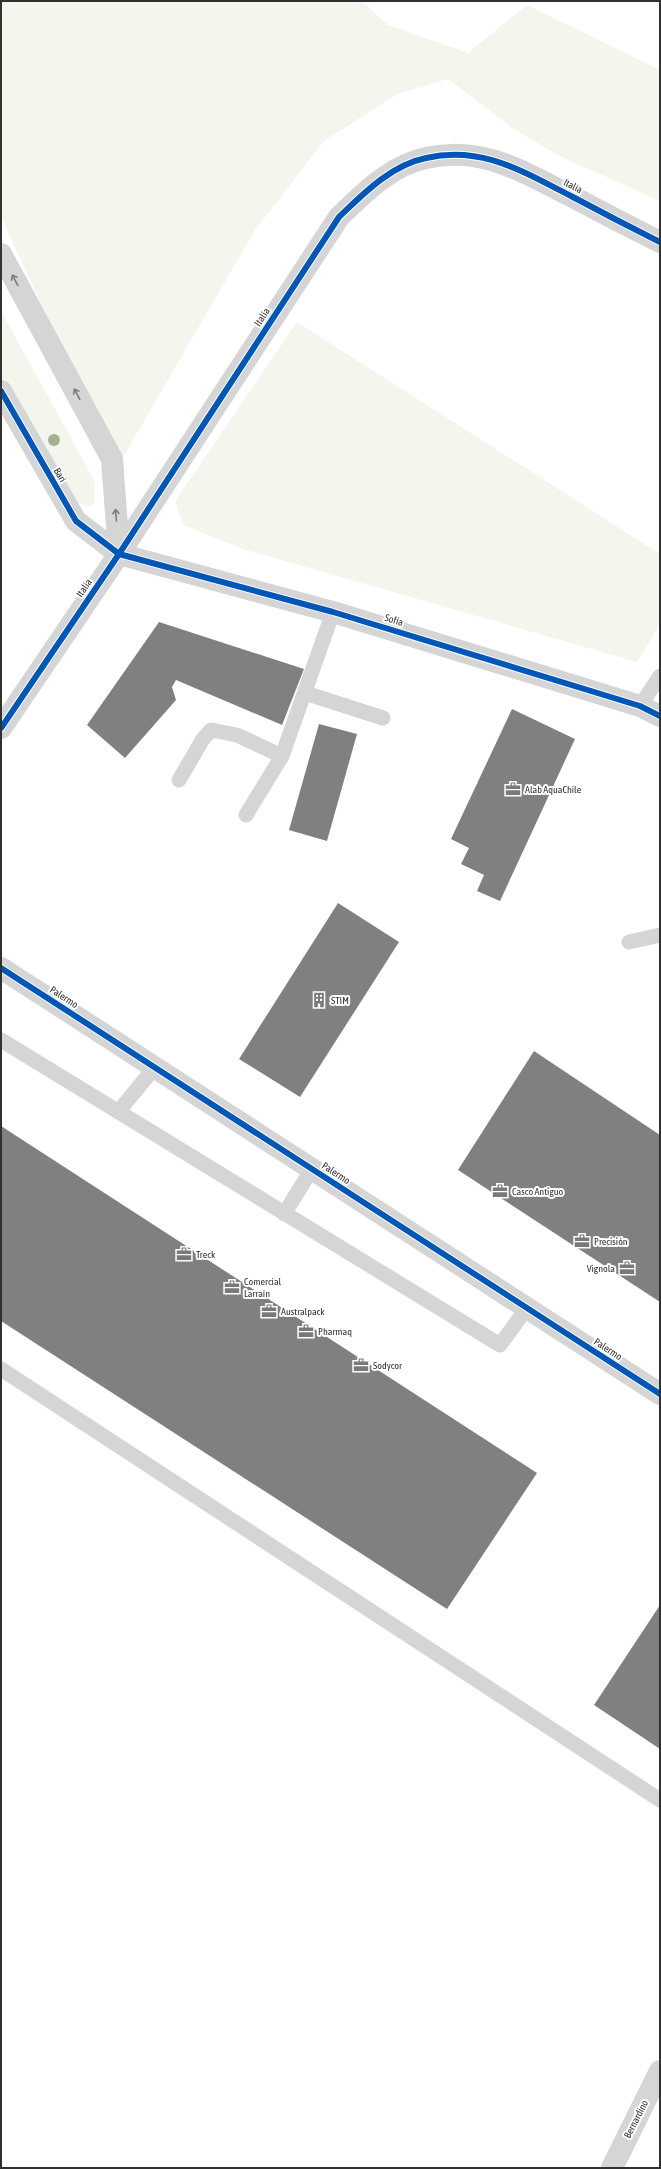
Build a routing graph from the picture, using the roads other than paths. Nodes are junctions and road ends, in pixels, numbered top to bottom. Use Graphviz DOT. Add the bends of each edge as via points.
graph roads {
  1 [pos="660,242"];
  2 [pos="1,254"];
  3 [pos="1,390"];
  4 [pos="119,554"];
  5 [pos="333,612"];
  6 [pos="660,676"];
  7 [pos="305,693"];
  8 [pos="640,706"];
  9 [pos="660,716"];
  10 [pos="383,718"];
  11 [pos="1,728"];
  12 [pos="282,756"];
  13 [pos="179,780"];
  14 [pos="246,815"];
  15 [pos="660,935"];
  16 [pos="629,942"];
  17 [pos="1,968"];
  18 [pos="1,1040"];
  19 [pos="154,1067"];
  20 [pos="118,1112"];
  21 [pos="312,1169"];
  22 [pos="284,1214"];
  23 [pos="527,1308"];
  24 [pos="1,1369"];
  25 [pos="660,1394"];
  26 [pos="660,1800"];
  27 [pos="660,2071"];
  28 [pos="612,2168"];
  1 -- 4 [label="street, Italia" via="506,164 478,156 447,154 424,158 401,168 369,188 339,217"];
  4 -- 2 [label="street, one-way" via="112,460"];
  3 -- 4 [label="street, Bari" via="76,521"];
  4 -- 5 [label="street, Sofía"];
  4 -- 11 [label="street, Italia"];
  5 -- 7 [label="lane"];
  5 -- 8 [label="street, Sofía"];
  6 -- 8 [label="lane"];
  7 -- 10 [label="lane"];
  7 -- 12 [label="lane"];
  8 -- 9 [label="street, Sofía"];
  12 -- 13 [label="lane" via="237,735 211,730"];
  12 -- 14 [label="lane"];
  15 -- 16 [label="lane"];
  17 -- 19 [label="street, Palermo"];
  18 -- 20 [label="lane"];
  19 -- 20 [label="lane"];
  19 -- 21 [label="street, Palermo"];
  20 -- 22 [label="lane"];
  21 -- 22 [label="lane"];
  21 -- 23 [label="street, Palermo"];
  22 -- 23 [label="lane" via="500,1345"];
  23 -- 25 [label="street, Palermo"];
  24 -- 26 [label="lane"];
  27 -- 28 [label="street, Bernardino"];
}
